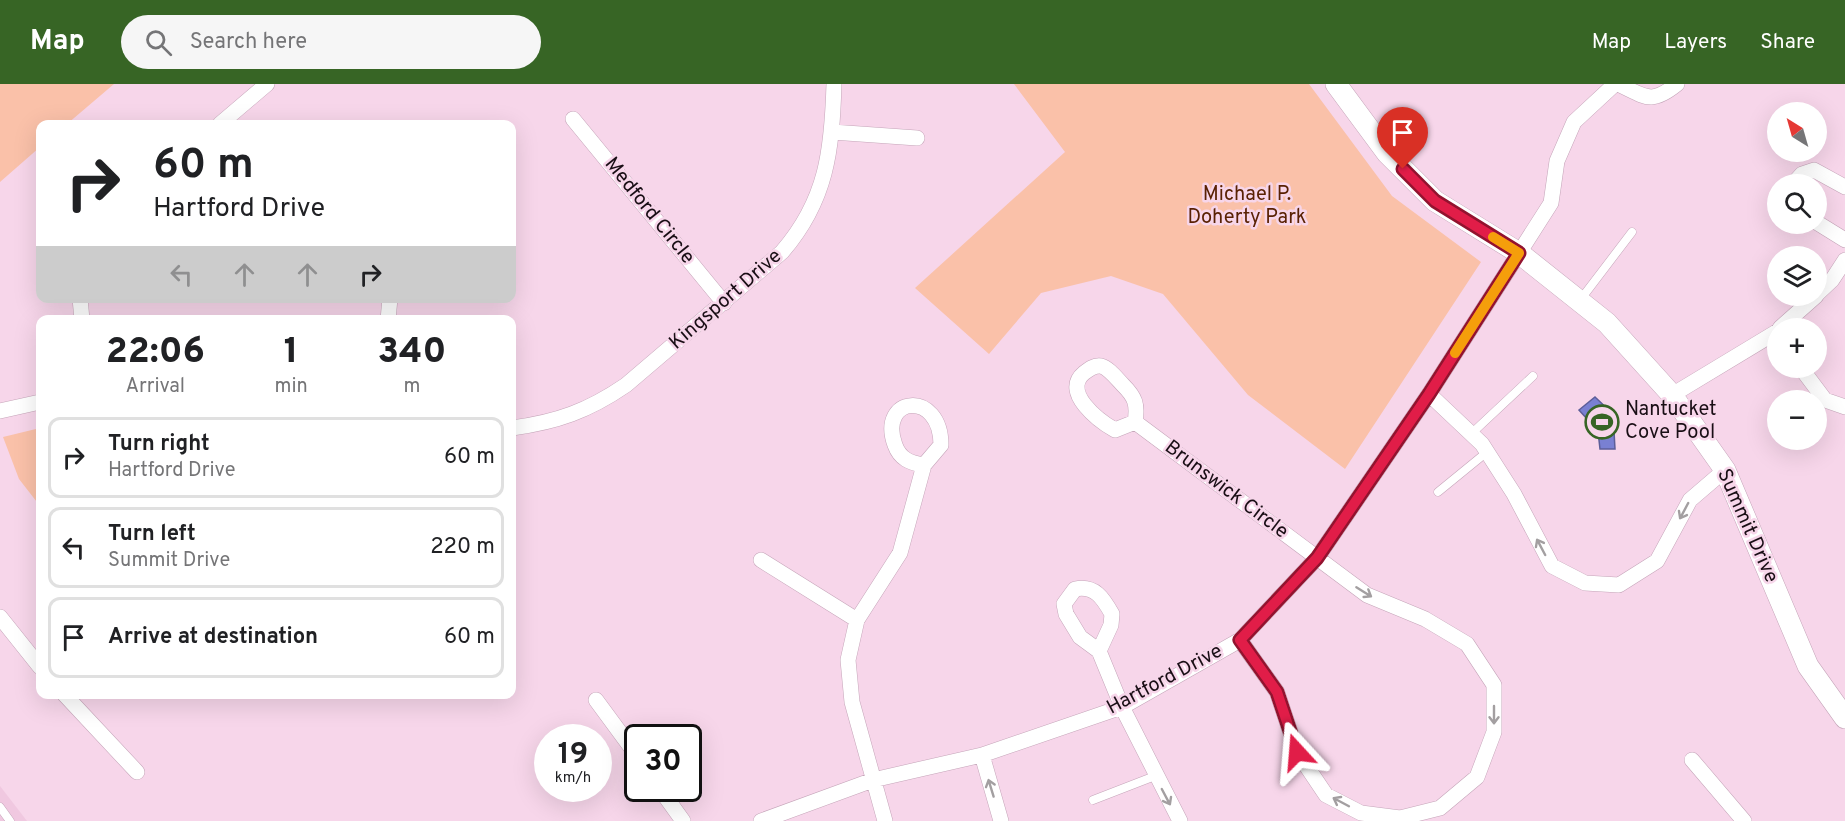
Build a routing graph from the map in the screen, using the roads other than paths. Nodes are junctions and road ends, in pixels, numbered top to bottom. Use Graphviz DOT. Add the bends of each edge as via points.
graph roads {
  1 [pos="267,84"];
  2 [pos="834,84"];
  3 [pos="1336,84"];
  4 [pos="1616,84"];
  5 [pos="1677,84"];
  6 [pos="573,119"];
  7 [pos="225,120"];
  8 [pos="832,132"];
  9 [pos="917,138"];
  10 [pos="1802,174"];
  11 [pos="1821,174"];
  12 [pos="1827,177"];
  13 [pos="1845,187"];
  14 [pos="1827,229"];
  15 [pos="1632,232"];
  16 [pos="1845,240"];
  17 [pos="1519,253"];
  18 [pos="1845,260"];
  19 [pos="1827,285"];
  20 [pos="1580,300"];
  21 [pos="724,303"];
  22 [pos="1805,306"];
  23 [pos="1792,318"];
  24 [pos="1767,338"];
  25 [pos="1533,376"];
  26 [pos="1808,378"];
  27 [pos="1429,394"];
  28 [pos="1672,394"];
  29 [pos="36,403"];
  30 [pos="1845,407"];
  31 [pos="0,411"];
  32 [pos="1135,422"];
  33 [pos="516,427"];
  34 [pos="1471,434"];
  35 [pos="1487,452"];
  36 [pos="924,465"];
  37 [pos="1725,470"];
  38 [pos="1438,492"];
  39 [pos="1317,558"];
  40 [pos="761,560"];
  41 [pos="0,617"];
  42 [pos="857,620"];
  43 [pos="1240,640"];
  44 [pos="1100,651"];
  45 [pos="36,662"];
  46 [pos="69,699"];
  47 [pos="596,700"];
  48 [pos="1122,707"];
  49 [pos="1845,718"];
  50 [pos="624,739"];
  51 [pos="982,755"];
  52 [pos="1692,760"];
  53 [pos="137,772"];
  54 [pos="1155,776"];
  55 [pos="873,780"];
  56 [pos="1093,800"];
  57 [pos="669,802"];
  58 [pos="0,807"];
  59 [pos="1410,818"];
  60 [pos="10,821"];
  61 [pos="683,821"];
  62 [pos="761,821"];
  63 [pos="885,821"];
  64 [pos="1001,821"];
  65 [pos="1180,821"];
  66 [pos="1744,821"];
  1 -- 7 [label="street"];
  2 -- 8 [label="street, Kingsport Drive"];
  3 -- 17 [label="street, Summit Drive" via="1387,153 1435,201"];
  4 -- 5 [label="street" via="1641,95 1661,97"];
  4 -- 17 [label="street, Hartford Drive" via="1574,122 1557,161 1551,203"];
  6 -- 21 [label="street, Medford Circle"];
  8 -- 9 [label="street"];
  8 -- 21 [label="street, Kingsport Drive" via="820,192 803,225 778,257"];
  10 -- 11 [label="street" via="1814,170"];
  12 -- 13 [label="street"];
  14 -- 16 [label="street"];
  15 -- 20 [label="lane"];
  17 -- 20 [label="street, Summit Drive"];
  17 -- 27 [label="street, Hartford Drive"];
  18 -- 19 [label="street"];
  20 -- 28 [label="street, Summit Drive" via="1608,323"];
  21 -- 33 [label="street, Kingsport Drive" via="626,386 601,402 578,414"];
  22 -- 23 [label="street"];
  24 -- 28 [label="street"];
  25 -- 34 [label="lane"];
  26 -- 30 [label="street" via="1825,400"];
  27 -- 34 [label="street"];
  27 -- 39 [label="street, Hartford Drive"];
  28 -- 37 [label="street, Summit Drive"];
  29 -- 31 [label="street"];
  32 -- 39 [label="street, Brunswick Circle"];
  34 -- 35 [label="street"];
  37 -- 35 [label="street, one-way" via="1690,500 1657,561 1619,585 1585,583 1552,566"];
  35 -- 38 [label="lane"];
  36 -- 42 [label="street" via="900,553"];
  37 -- 49 [label="street, Summit Drive" via="1808,666"];
  39 -- 43 [label="street, Hartford Drive"];
  39 -- 59 [label="street, Brunswick Circle, one-way" via="1367,595 1425,619 1467,644 1494,685 1494,732 1477,777 1440,808"];
  40 -- 42 [label="street"];
  41 -- 45 [label="street"];
  42 -- 55 [label="street" via="848,660 851,691"];
  43 -- 48 [label="street, Hartford Drive"];
  59 -- 43 [label="street, Brunswick Circle, one-way" via="1361,813 1326,795 1297,752 1277,692"];
  44 -- 48 [label="street"];
  46 -- 53 [label="street"];
  47 -- 50 [label="street"];
  48 -- 51 [label="street, Hartford Drive"];
  48 -- 54 [label="street"];
  51 -- 55 [label="street, Hartford Drive"];
  64 -- 51 [label="street, one-way"];
  52 -- 66 [label="street"];
  54 -- 56 [label="lane"];
  54 -- 65 [label="street, one-way"];
  55 -- 62 [label="street, Hartford Drive"];
  55 -- 63 [label="street"];
  57 -- 61 [label="street"];
  58 -- 60 [label="lane"];
}
